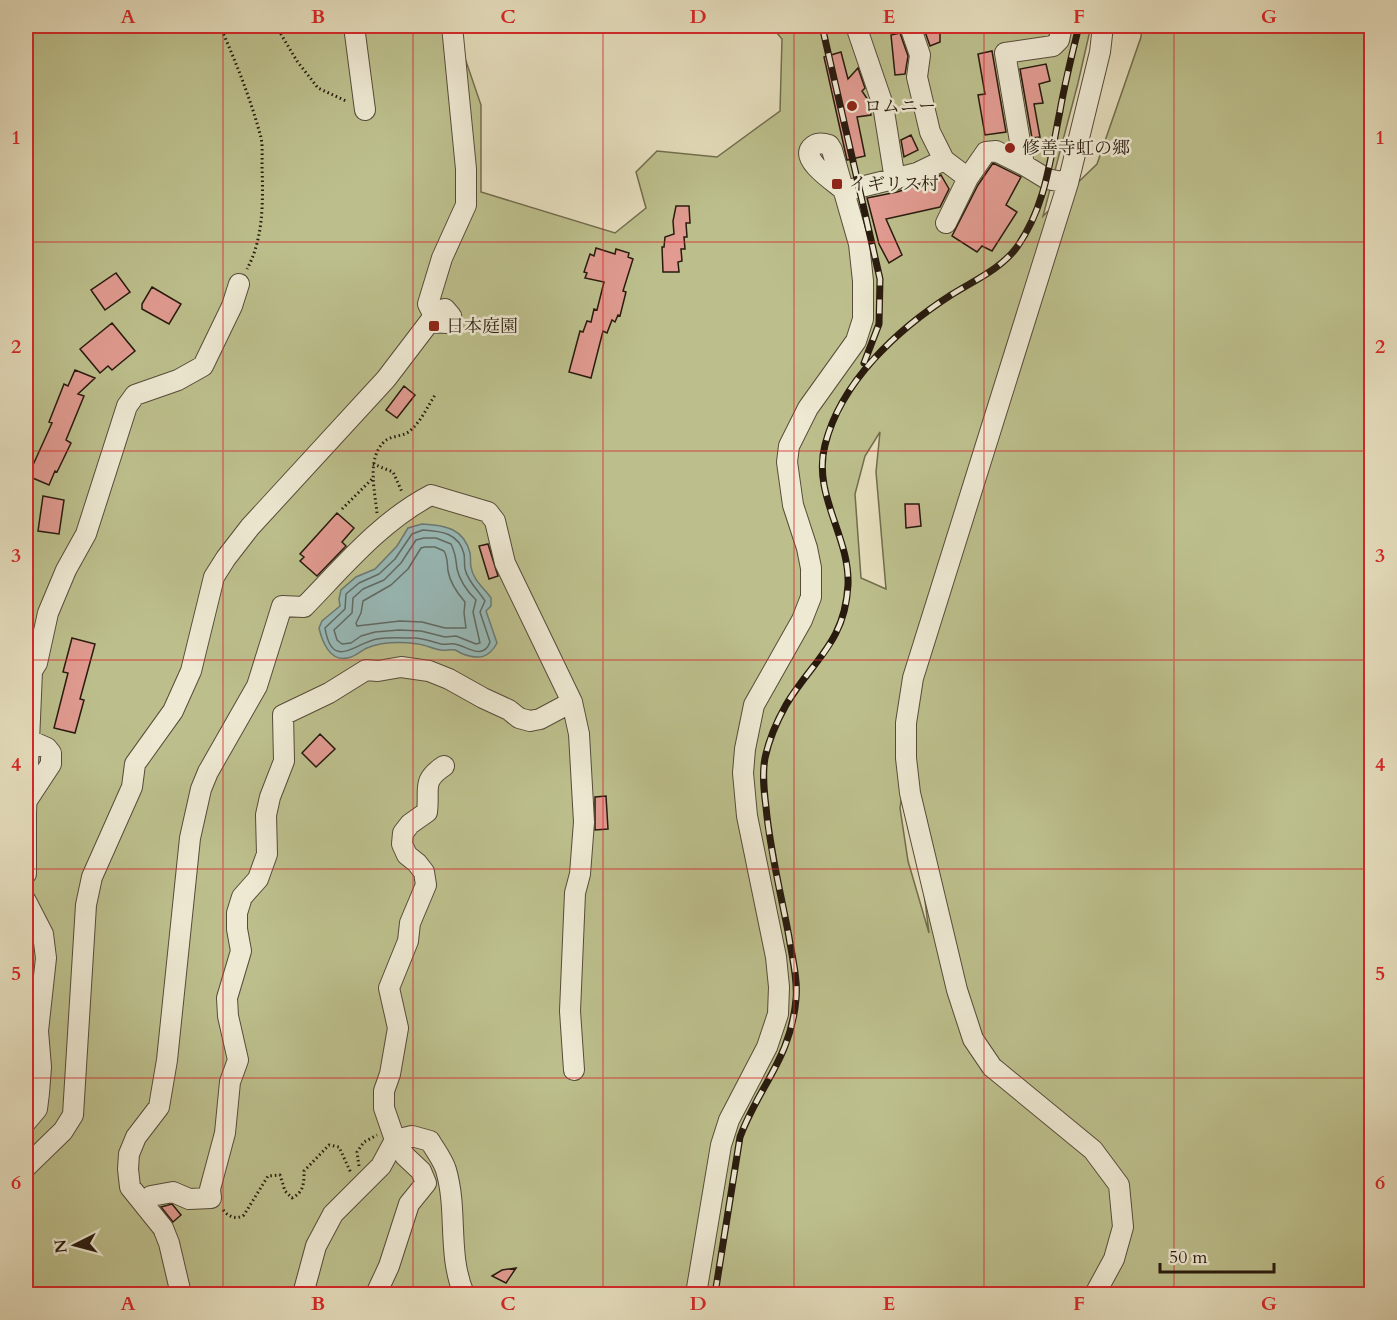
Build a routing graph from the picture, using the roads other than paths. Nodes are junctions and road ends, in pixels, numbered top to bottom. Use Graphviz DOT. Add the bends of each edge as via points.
graph roads {
  1 [pos="354,26"];
  2 [pos="452,26"];
  3 [pos="856,26"];
  4 [pos="910,26"];
  5 [pos="1062,26"];
  6 [pos="1103,26"];
  7 [pos="365,110"];
  8 [pos="944,160"];
  9 [pos="1024,165"];
  10 [pos="968,178"];
  11 [pos="895,180"];
  12 [pos="1068,183"];
  13 [pos="946,223"];
  14 [pos="238,284"];
  15 [pos="572,702"];
  16 [pos="444,766"];
  17 [pos="26,810"];
  18 [pos="26,874"];
  19 [pos="26,901"];
  20 [pos="574,1070"];
  21 [pos="26,1122"];
  22 [pos="396,1140"];
  23 [pos="26,1167"];
  24 [pos="143,1203"];
  25 [pos="181,1294"];
  26 [pos="303,1294"];
  27 [pos="376,1294"];
  28 [pos="464,1294"];
  29 [pos="696,1294"];
  30 [pos="1095,1294"];
  1 -- 7 [label="street"];
  2 -- 23 [label="street" via="466,205 442,258 428,304 433,319 386,379 250,528 214,577 191,671 172,711 135,764 132,787 92,877 86,905 73,1115 63,1131"];
  3 -- 11 [label="street" via="883,105"];
  4 -- 8 [label="street" via="920,55 917,77 926,117"];
  5 -- 9 [label="street" via="1059,40 1053,46 1005,53"];
  6 -- 12 [label="street"];
  8 -- 10 [label="street"];
  8 -- 11 [label="street"];
  9 -- 10 [label="street" via="996,151 986,152"];
  9 -- 12 [label="street" via="1047,179"];
  10 -- 13 [label="street"];
  11 -- 29 [label="street" via="845,191 859,244 863,319 856,341 808,408 789,446 787,462 793,505 811,568 811,597 802,621 754,705 743,773 747,816 776,957 778,1014 767,1047 729,1120 721,1144"];
  12 -- 30 [label="street" via="913,678 906,723 906,758 910,793 957,990 973,1039 992,1067 1093,1149 1119,1185 1123,1227 1114,1259"];
  14 -- 17 [label="street" via="232,306 203,366 178,380 135,395 128,406 86,534 48,612 32,671"];
  15 -- 20 [label="street" via="579,734 584,822 575,893 570,1011"];
  15 -- 24 [label="street" via="530,721 449,679 401,667 366,670 283,715 284,761 266,815 267,854 258,879 242,897 237,913 241,951 227,998 237,1060 211,1198 189,1199 173,1192 151,1196"];
  15 -- 24 [label="street" via="505,563 495,521 488,512 431,495 408,507 367,543 304,607 282,606 256,686 201,789 190,838 159,1107 136,1137 129,1154 130,1187"];
  16 -- 22 [label="street" via="429,779 427,812 403,833 402,844 424,872 426,885 389,988 398,1028 384,1108"];
  17 -- 18 [label="street"];
  19 -- 21 [label="street" via="43,934 46,958 38,1031 39,1094 37,1109"];
  22 -- 26 [label="street" via="381,1166 333,1214 316,1246"];
  22 -- 27 [label="street" via="426,1182 409,1204"];
  22 -- 28 [label="street" via="412,1136 430,1141 446,1168 453,1207 454,1262"];
  24 -- 25 [label="street" via="163,1228"];
}
